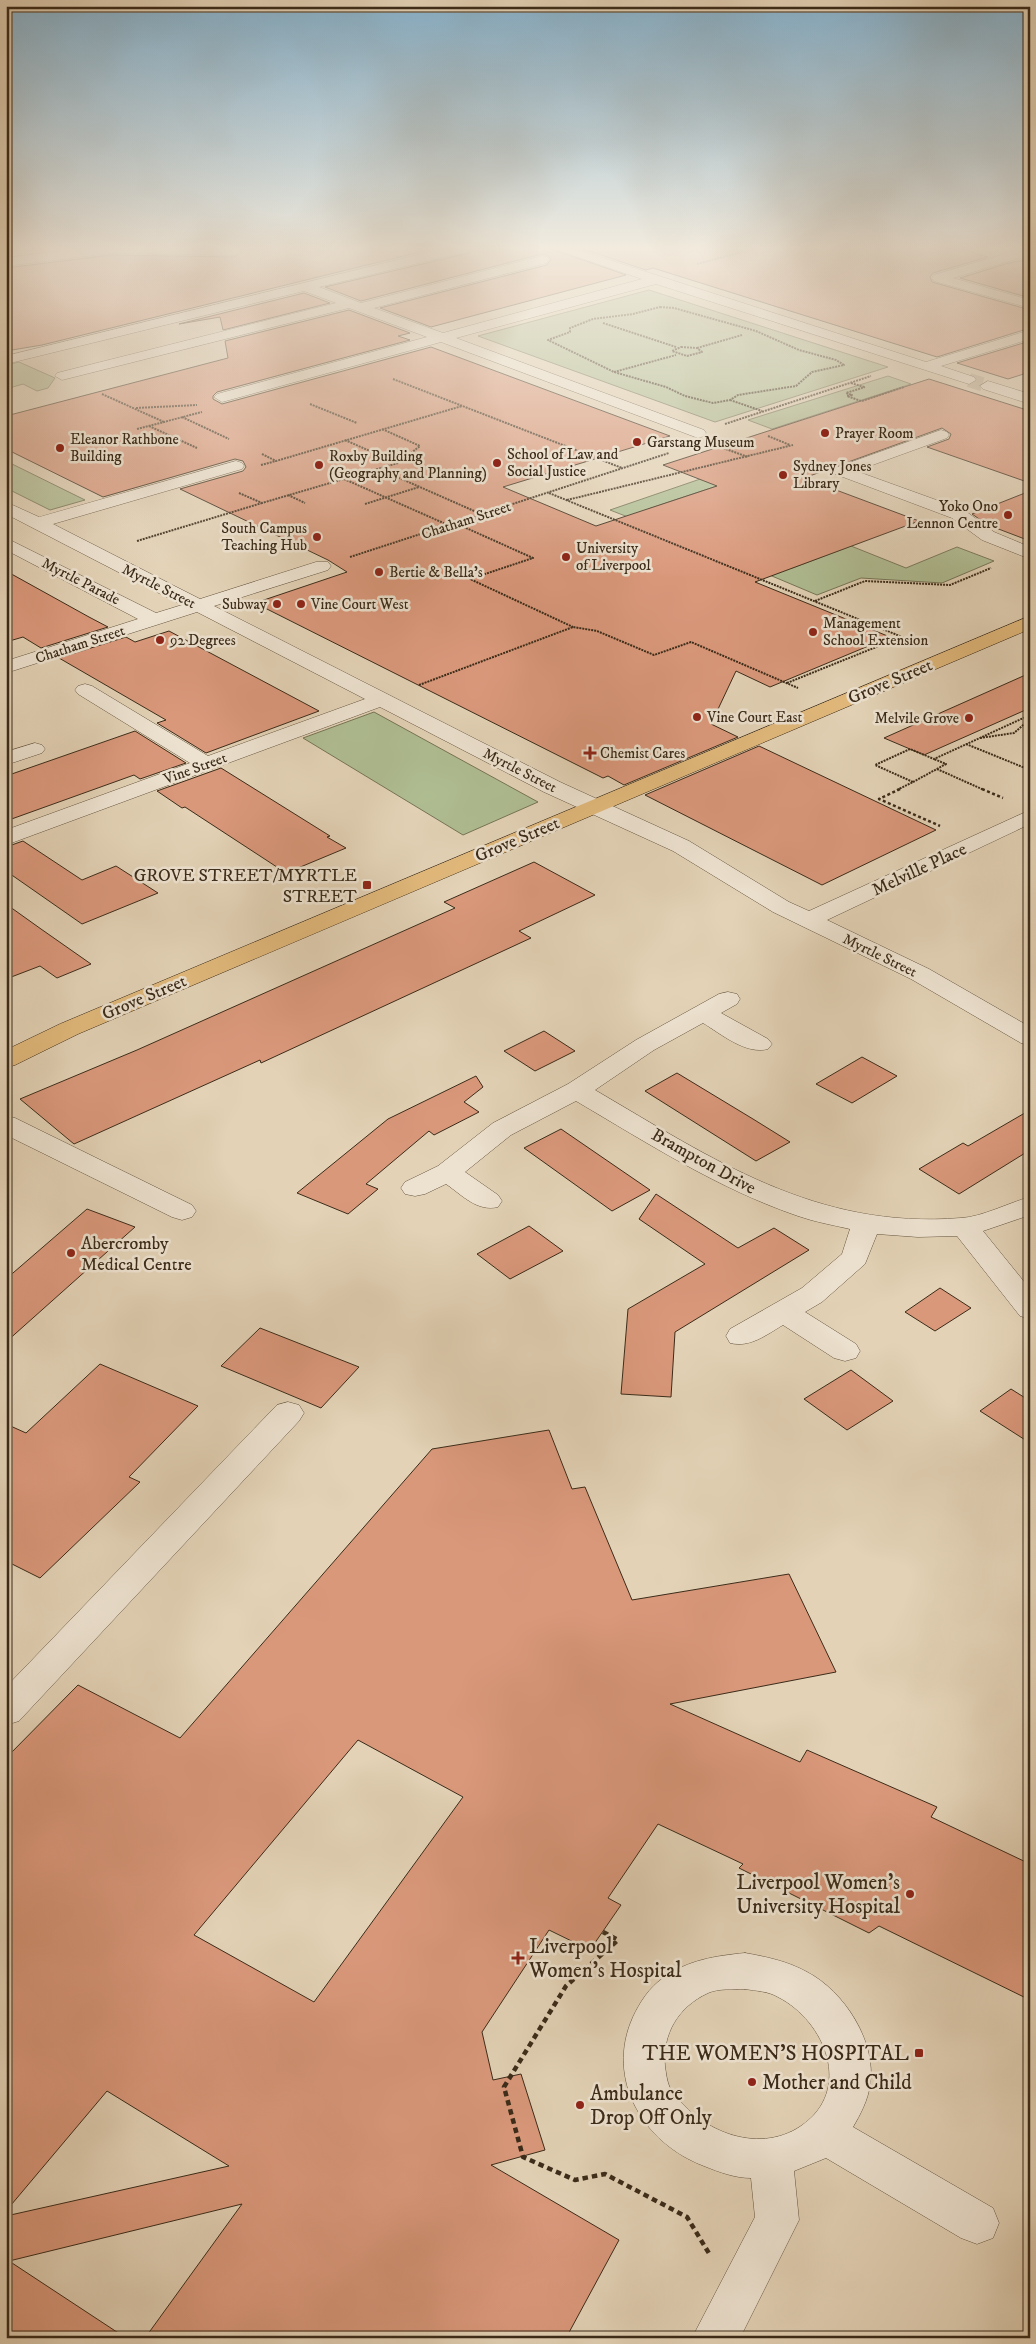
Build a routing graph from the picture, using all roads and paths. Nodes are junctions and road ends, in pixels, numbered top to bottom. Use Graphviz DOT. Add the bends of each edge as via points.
graph roads {
  1 [pos="155,357"];
  2 [pos="369,357"];
  3 [pos="495,357"];
  4 [pos="584,357"];
  5 [pos="665,357"];
  6 [pos="826,357"];
  7 [pos="899,357"];
  8 [pos="954,357"];
  9 [pos="13,358"];
  10 [pos="351,362"];
  11 [pos="926,366"];
  12 [pos="614,372"];
  13 [pos="875,375"];
  14 [pos="969,380"];
  15 [pos="64,381"];
  16 [pos="851,382"];
  17 [pos="988,386"];
  18 [pos="222,397"];
  19 [pos="867,399"];
  20 [pos="1030,399"];
  21 [pos="730,400"];
  22 [pos="310,404"];
  23 [pos="204,405"];
  24 [pos="462,406"];
  25 [pos="133,408"];
  26 [pos="206,411"];
  27 [pos="763,412"];
  28 [pos="182,417"];
  29 [pos="164,422"];
  30 [pos="357,424"];
  31 [pos="137,429"];
  32 [pos="370,429"];
  33 [pos="382,429"];
  34 [pos="375,431"];
  35 [pos="698,433"];
  36 [pos="768,436"];
  37 [pos="941,436"];
  38 [pos="345,440"];
  39 [pos="233,441"];
  40 [pos="729,450"];
  41 [pos="259,453"];
  42 [pos="748,457"];
  43 [pos="398,463"];
  44 [pos="236,466"];
  45 [pos="623,468"];
  46 [pos="378,469"];
  47 [pos="340,470"];
  48 [pos="354,476"];
  49 [pos="343,479"];
  50 [pos="420,487"];
  51 [pos="238,493"];
  52 [pos="549,493"];
  53 [pos="288,495"];
  54 [pos="385,498"];
  55 [pos="566,500"];
  56 [pos="262,503"];
  57 [pos="305,503"];
  58 [pos="365,504"];
  59 [pos="6,507"];
  60 [pos="482,515"];
  61 [pos="38,523"];
  62 [pos="455,523"];
  63 [pos="448,525"];
  64 [pos="6,543"];
  65 [pos="95,553"];
  66 [pos="1029,554"];
  67 [pos="322,566"];
  68 [pos="814,601"];
  69 [pos="197,606"];
  70 [pos="155,620"];
  71 [pos="1030,622"];
  72 [pos="573,627"];
  73 [pos="902,637"];
  74 [pos="948,656"];
  75 [pos="6,667"];
  76 [pos="788,684"];
  77 [pos="85,690"];
  78 [pos="383,699"];
  79 [pos="835,705"];
  80 [pos="1030,717"];
  81 [pos="977,739"];
  82 [pos="966,744"];
  83 [pos="35,748"];
  84 [pos="6,759"];
  85 [pos="934,759"];
  86 [pos="206,764"];
  87 [pos="938,769"];
  88 [pos="1030,770"];
  89 [pos="913,782"];
  90 [pos="1008,800"];
  91 [pos="593,807"];
  92 [pos="1030,816"];
  93 [pos="945,829"];
  94 [pos="6,838"];
  95 [pos="807,921"];
  96 [pos="728,999"];
  97 [pos="702,1013"];
  98 [pos="1030,1038"];
  99 [pos="759,1044"];
  100 [pos="6,1060"];
  101 [pos="577,1090"];
  102 [pos="6,1124"];
  103 [pos="448,1172"];
  104 [pos="415,1188"];
  105 [pos="488,1201"];
  106 [pos="1030,1206"];
  107 [pos="182,1211"];
  108 [pos="866,1224"];
  109 [pos="966,1227"];
  110 [pos="1030,1309"];
  111 [pos="784,1312"];
  112 [pos="741,1336"];
  113 [pos="845,1351"];
  114 [pos="288,1413"];
  115 [pos="6,1711"];
  116 [pos="603,1932"];
  117 [pos="825,2134"];
  118 [pos="771,2158"];
  119 [pos="977,2223"];
  120 [pos="714,2263"];
  121 [pos="716,2338"];
  1 -- 15 [label="street"];
  2 -- 10 [label="street"];
  3 -- 35 [label="street"];
  4 -- 12 [label="path"];
  5 -- 12 [label="path"];
  6 -- 21 [label="path" via="844,365 812,372 796,386 738,395"];
  7 -- 11 [label="street"];
  8 -- 11 [label="street"];
  9 -- 15 [label="street"];
  10 -- 18 [label="street"];
  10 -- 24 [label="path"];
  11 -- 14 [label="street"];
  12 -- 21 [label="path" via="713,403"];
  13 -- 16 [label="path"];
  15 -- 25 [label="path"];
  16 -- 19 [label="path" via="865,387 846,393 852,394 847,396 862,401"];
  16 -- 27 [label="path"];
  17 -- 20 [label="street"];
  21 -- 27 [label="path"];
  22 -- 30 [label="path"];
  23 -- 25 [label="path"];
  24 -- 33 [label="path"];
  24 -- 45 [label="path"];
  25 -- 29 [label="path"];
  26 -- 28 [label="path"];
  27 -- 35 [label="path"];
  28 -- 29 [label="path"];
  28 -- 39 [label="path"];
  29 -- 31 [label="path"];
  32 -- 34 [label="path"];
  33 -- 34 [label="path"];
  33 -- 43 [label="path" via="420,446"];
  34 -- 38 [label="path"];
  35 -- 45 [label="path, Chatham Street" via="712,438"];
  36 -- 42 [label="path" via="792,445"];
  37 -- 66 [label="street" via="841,471 958,514 988,536"];
  38 -- 41 [label="path" via="276,460"];
  38 -- 43 [label="path"];
  40 -- 42 [label="path"];
  42 -- 55 [label="path"];
  43 -- 46 [label="path"];
  44 -- 61 [label="street"];
  45 -- 52 [label="path, Chatham Street"];
  46 -- 48 [label="path"];
  46 -- 50 [label="path"];
  47 -- 48 [label="path"];
  48 -- 49 [label="path"];
  49 -- 53 [label="path"];
  49 -- 54 [label="path"];
  50 -- 54 [label="path"];
  50 -- 60 [label="path"];
  51 -- 56 [label="path"];
  52 -- 55 [label="path"];
  52 -- 60 [label="path, Chatham Street"];
  53 -- 56 [label="path"];
  53 -- 57 [label="path"];
  54 -- 58 [label="path"];
  54 -- 63 [label="path"];
  55 -- 68 [label="path"];
  56 -- 65 [label="path"];
  59 -- 61 [label="street, Myrtle Street"];
  60 -- 62 [label="path, Chatham Street"];
  61 -- 65 [label="street, Myrtle Street"];
  62 -- 63 [label="path, Chatham Street"];
  62 -- 72 [label="path" via="534,558 470,579"];
  63 -- 67 [label="path, Chatham Street"];
  64 -- 70 [label="street, Myrtle Parade"];
  65 -- 69 [label="street, Myrtle Street"];
  66 -- 68 [label="path" via="950,585 865,582"];
  67 -- 69 [label="street, Chatham Street"];
  68 -- 73 [label="path"];
  69 -- 70 [label="street, Chatham Street"];
  69 -- 78 [label="street, Myrtle Street"];
  70 -- 75 [label="street, Chatham Street"];
  71 -- 74 [label="main road, Grove Street"];
  72 -- 76 [label="path" via="597,631 654,655 691,642"];
  72 -- 78 [label="path"];
  73 -- 74 [label="path"];
  73 -- 76 [label="path"];
  74 -- 79 [label="main road, Grove Street"];
  76 -- 79 [label="path"];
  77 -- 86 [label="street"];
  78 -- 86 [label="street, Vine Street"];
  78 -- 91 [label="street, Myrtle Street"];
  79 -- 91 [label="main road, Grove Street"];
  80 -- 81 [label="path"];
  80 -- 81 [label="path" via="1022,730"];
  81 -- 82 [label="path"];
  82 -- 85 [label="path"];
  82 -- 88 [label="path"];
  83 -- 84 [label="street"];
  85 -- 87 [label="path" via="946,764"];
  85 -- 89 [label="path" via="910,749 876,765"];
  86 -- 94 [label="street, Vine Street"];
  87 -- 89 [label="path"];
  87 -- 90 [label="path"];
  89 -- 93 [label="path" via="879,799"];
  91 -- 95 [label="street, Myrtle Street" via="681,846"];
  91 -- 100 [label="main road, Grove Street" via="69,1029"];
  92 -- 95 [label="street, Melville Place"];
  95 -- 98 [label="street, Myrtle Street" via="920,974"];
  96 -- 97 [label="street"];
  97 -- 99 [label="street"];
  97 -- 101 [label="street"];
  101 -- 103 [label="street" via="502,1129"];
  101 -- 108 [label="street, Brampton Drive" via="710,1169 810,1211"];
  102 -- 107 [label="street"];
  103 -- 104 [label="street"];
  103 -- 105 [label="street"];
  106 -- 109 [label="street, Brampton Drive"];
  108 -- 109 [label="street, Brampton Drive"];
  108 -- 111 [label="street" via="855,1258 812,1296"];
  109 -- 110 [label="street"];
  111 -- 112 [label="street"];
  111 -- 113 [label="street"];
  114 -- 115 [label="street"];
  116 -- 120 [label="path" via="618,1940 566,1986 504,2087 522,2157 575,2180 605,2174 687,2217"];
  117 -- 118 [label="street" via="799,2150"];
  117 -- 118 [label="street" via="841,2110 850,2079 847,2047 832,2018 808,1994 779,1978 745,1971 712,1974 682,1986 659,2007 646,2034 642,2065 652,2096 672,2124 700,2145 736,2157"];
  117 -- 119 [label="street"];
  118 -- 121 [label="street" via="777,2220"];
}
